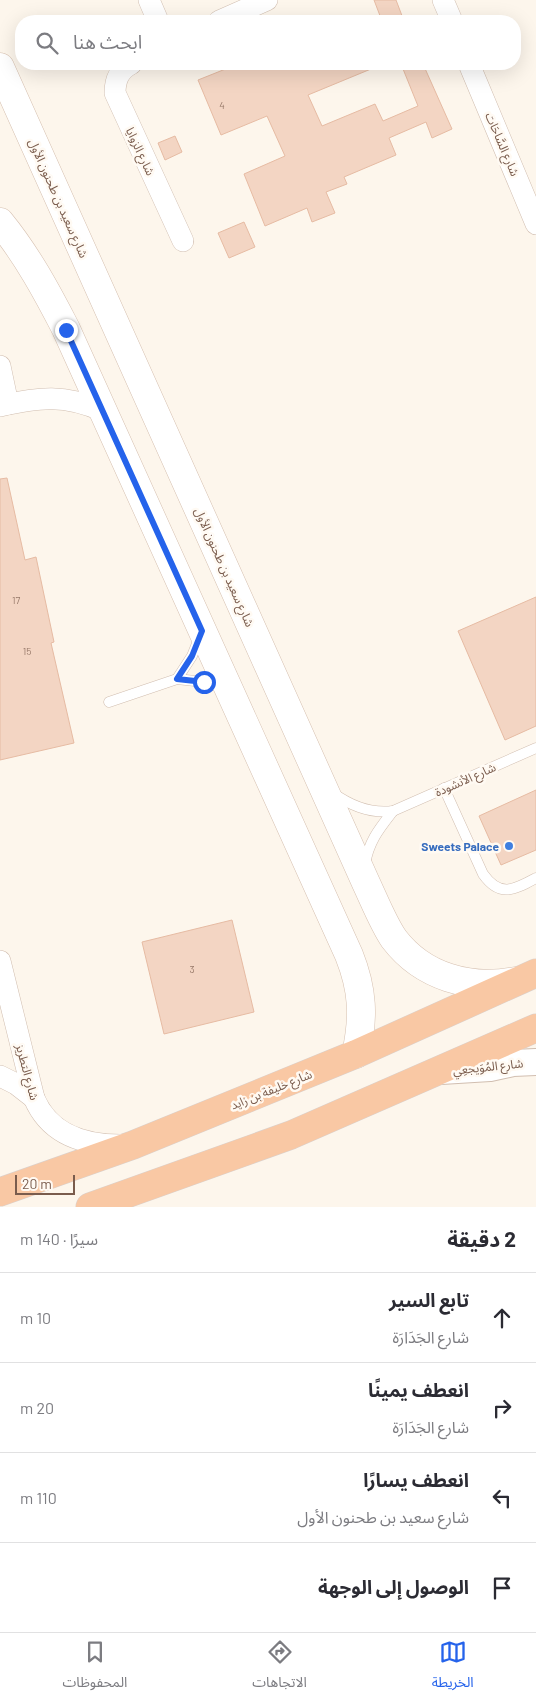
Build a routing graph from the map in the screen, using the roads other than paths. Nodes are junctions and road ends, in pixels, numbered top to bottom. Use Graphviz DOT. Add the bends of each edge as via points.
graph roads {
  1 [pos="149,0"];
  2 [pos="267,0"];
  3 [pos="443,0"];
  4 [pos="155,15"];
  5 [pos="233,15"];
  6 [pos="449,15"];
  7 [pos="0,66"];
  8 [pos="124,70"];
  9 [pos="473,70"];
  10 [pos="528,183"];
  11 [pos="0,222"];
  12 [pos="536,224"];
  13 [pos="182,241"];
  14 [pos="0,366"];
  15 [pos="4,405"];
  16 [pos="103,411"];
  17 [pos="202,631"];
  18 [pos="177,679"];
  19 [pos="230,690"];
  20 [pos="109,702"];
  21 [pos="536,748"];
  22 [pos="322,782"];
  23 [pos="444,788"];
  24 [pos="393,811"];
  25 [pos="536,878"];
  26 [pos="366,883"];
  27 [pos="0,961"];
  28 [pos="528,976"];
  29 [pos="536,1028"];
  30 [pos="20,1040"];
  31 [pos="356,1054"];
  32 [pos="536,1062"];
  33 [pos="0,1069"];
  34 [pos="440,1071"];
  35 [pos="0,1076"];
  36 [pos="34,1098"];
  37 [pos="133,1145"];
  38 [pos="0,1192"];
  39 [pos="118,1201"];
  40 [pos="90,1207"];
  1 -- 4 [label="street"];
  2 -- 5 [label="street"];
  3 -- 6 [label="street"];
  7 -- 22 [label="main road, شارع سعيد بن طحنون الأول"];
  8 -- 13 [label="street, شارع الزوايا" via="115,82 115,93"];
  9 -- 10 [label="street, شارع السَّاحَات"];
  10 -- 12 [label="street, شارع السَّاحَات"];
  11 -- 16 [label="main road" via="49,295"];
  14 -- 15 [label="street"];
  15 -- 16 [label="street" via="32,398 61,398"];
  16 -- 17 [label="main road"];
  17 -- 18 [label="lane" via="192,656"];
  17 -- 19 [label="main road"];
  18 -- 19 [label="lane" via="204,682"];
  18 -- 20 [label="lane"];
  19 -- 31 [label="main road" via="356,974 362,1014"];
  21 -- 23 [label="lane, شارع الأنشودة"];
  22 -- 24 [label="lane, شارع الأنشودة" via="334,794 363,809"];
  22 -- 26 [label="main road, شارع سعيد بن طحنون الأول"];
  23 -- 24 [label="lane, شارع الأنشودة"];
  23 -- 25 [label="lane" via="490,884 501,890"];
  24 -- 26 [label="lane, شارع الأنشودة" via="373,836 367,852 364,867"];
  26 -- 28 [label="main road, شارع سعيد بن طحنون الأول" via="393,938 422,965 440,975 480,984 500,984"];
  27 -- 30 [label="street, شارع التطريز"];
  28 -- 31 [label="highway, شارع خليفة بن زايد"];
  29 -- 34 [label="highway"];
  30 -- 33 [label="street"];
  30 -- 36 [label="street, شارع التطريز"];
  31 -- 37 [label="highway, شارع خليفة بن زايد"];
  32 -- 34 [label="street, شارع المُوَيجعِي"];
  34 -- 39 [label="highway" via="291,1135"];
  35 -- 36 [label="street"];
  36 -- 37 [label="street, شارع التطريز" via="46,1119 64,1134 102,1144"];
  37 -- 38 [label="highway, شارع خليفة بن زايد"];
  39 -- 40 [label="highway"];
}
